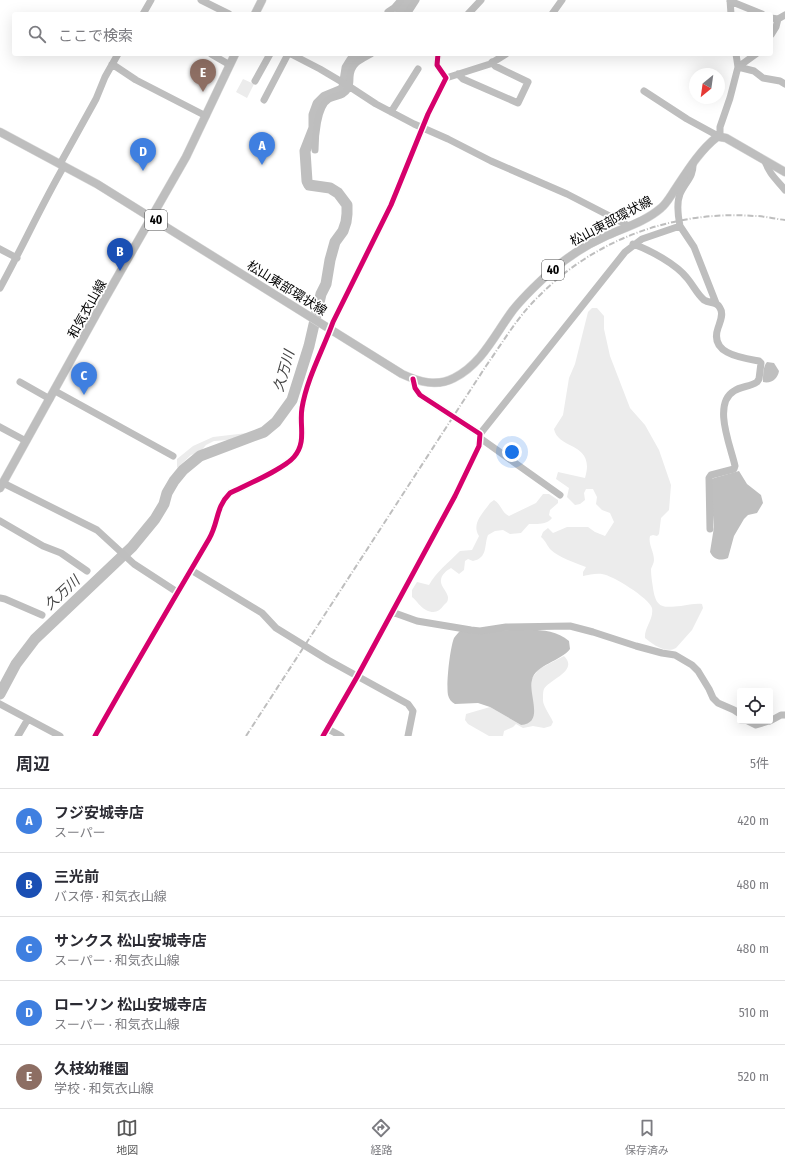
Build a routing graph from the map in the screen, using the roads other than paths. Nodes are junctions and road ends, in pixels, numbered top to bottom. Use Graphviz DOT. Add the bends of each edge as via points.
graph roads {
  1 [pos="151,0"];
  2 [pos="201,0"];
  3 [pos="262,0"];
  4 [pos="401,0"];
  5 [pos="416,0"];
  6 [pos="481,0"];
  7 [pos="562,0"];
  8 [pos="730,1"];
  9 [pos="144,12"];
  10 [pos="225,12"];
  11 [pos="256,12"];
  12 [pos="389,12"];
  13 [pos="409,12"];
  14 [pos="470,12"];
  15 [pos="553,12"];
  16 [pos="731,12"];
  17 [pos="757,12"];
  18 [pos="778,17"];
  19 [pos="773,32"];
  20 [pos="117,56"];
  21 [pos="214,56"];
  22 [pos="234,56"];
  23 [pos="269,56"];
  24 [pos="289,56"];
  25 [pos="294,56"];
  26 [pos="367,56"];
  27 [pos="438,56"];
  28 [pos="502,56"];
  29 [pos="736,56"];
  30 [pos="753,56"];
  31 [pos="492,62"];
  32 [pos="112,64"];
  33 [pos="230,65"];
  34 [pos="738,67"];
  35 [pos="418,69"];
  36 [pos="458,74"];
  37 [pos="446,78"];
  38 [pos="255,80"];
  39 [pos="346,84"];
  40 [pos="785,84"];
  41 [pos="644,91"];
  42 [pos="263,99"];
  43 [pos="391,112"];
  44 [pos="206,116"];
  45 [pos="422,127"];
  46 [pos="0,132"];
  47 [pos="720,137"];
  48 [pos="315,150"];
  49 [pos="765,161"];
  50 [pos="693,163"];
  51 [pos="62,165"];
  52 [pos="785,172"];
  53 [pos="785,190"];
  54 [pos="152,218"];
  55 [pos="629,226"];
  56 [pos="680,226"];
  57 [pos="633,244"];
  58 [pos="0,249"];
  59 [pos="16,258"];
  60 [pos="0,288"];
  61 [pos="716,303"];
  62 [pos="328,328"];
  63 [pos="413,379"];
  64 [pos="20,382"];
  65 [pos="55,391"];
  66 [pos="50,399"];
  67 [pos="0,427"];
  68 [pos="480,436"];
  69 [pos="26,441"];
  70 [pos="173,456"];
  71 [pos="2,481"];
  72 [pos="560,495"];
  73 [pos="0,521"];
  74 [pos="710,529"];
  75 [pos="190,570"];
  76 [pos="87,571"];
  77 [pos="177,592"];
  78 [pos="0,598"];
  79 [pos="392,612"];
  80 [pos="42,615"];
  81 [pos="357,677"];
  82 [pos="2,705"];
  83 [pos="737,712"];
  84 [pos="785,715"];
  85 [pos="28,719"];
  86 [pos="773,719"];
  87 [pos="753,724"];
  88 [pos="763,724"];
  89 [pos="328,728"];
  90 [pos="18,736"];
  91 [pos="60,736"];
  92 [pos="95,736"];
  93 [pos="323,736"];
  94 [pos="341,736"];
  95 [pos="408,736"];
  1 -- 9 [label="street"];
  2 -- 10 [label="street"];
  3 -- 11 [label="main road"];
  4 -- 12 [label="street"];
  5 -- 13 [label="street"];
  6 -- 14 [label="street"];
  7 -- 15 [label="street"];
  8 -- 16 [label="street"];
  8 -- 17 [label="street"];
  18 -- 19 [label="street"];
  20 -- 32 [label="street"];
  21 -- 33 [label="street"];
  22 -- 33 [label="main road, 和気衣山線"];
  23 -- 38 [label="street"];
  24 -- 42 [label="street" via="276,83"];
  25 -- 39 [label="street"];
  26 -- 39 [label="street" via="354,63"];
  27 -- 37 [label="street" via="437,65"];
  28 -- 31 [label="street"];
  29 -- 34 [label="street"];
  30 -- 34 [label="street"];
  31 -- 36 [label="street"];
  31 -- 36 [label="street" via="495,66 528,82 518,103 463,79"];
  32 -- 44 [label="street" via="136,80"];
  32 -- 51 [label="street"];
  33 -- 44 [label="main road, 和気衣山線"];
  34 -- 40 [label="street"];
  34 -- 47 [label="street" via="720,128"];
  35 -- 43 [label="street"];
  36 -- 37 [label="street"];
  37 -- 45 [label="street"];
  39 -- 43 [label="street"];
  39 -- 48 [label="street" via="348,89 341,96 330,98 320,111"];
  41 -- 47 [label="street"];
  43 -- 45 [label="street"];
  44 -- 54 [label="main road, 和気衣山線"];
  45 -- 55 [label="street" via="567,194"];
  45 -- 62 [label="street" via="391,205"];
  46 -- 51 [label="main road, 松山東部環状線 / 40"];
  47 -- 49 [label="main road"];
  47 -- 50 [label="main road, 松山東部環状線 / 40" via="714,140"];
  49 -- 52 [label="main road"];
  49 -- 53 [label="street" via="773,177"];
  50 -- 55 [label="main road, 松山東部環状線 / 40" via="663,207"];
  50 -- 56 [label="street" via="694,171 678,200"];
  51 -- 54 [label="main road, 松山東部環状線 / 40"];
  51 -- 59 [label="street"];
  54 -- 62 [label="main road, 松山東部環状線 / 40"];
  54 -- 65 [label="main road, 和気衣山線"];
  55 -- 63 [label="main road, 松山東部環状線 / 40" via="584,247 546,276 514,309 484,353 461,374 444,382"];
  56 -- 57 [label="street"];
  56 -- 61 [label="street" via="694,247"];
  57 -- 61 [label="street" via="643,247 674,266 705,300"];
  57 -- 68 [label="street"];
  58 -- 59 [label="street"];
  59 -- 60 [label="street"];
  61 -- 74 [label="street" via="722,313 717,333 722,348 735,357 761,363 757,382 733,391 724,403 723,417 735,466 730,471 709,478"];
  62 -- 63 [label="main road, 松山東部環状線 / 40"];
  62 -- 75 [label="street" via="303,402 302,439 299,448 289,462 230,493 219,508 211,535"];
  63 -- 68 [label="street" via="420,395"];
  64 -- 66 [label="street"];
  65 -- 66 [label="main road, 和気衣山線"];
  65 -- 70 [label="street"];
  66 -- 69 [label="main road, 和気衣山線"];
  67 -- 69 [label="street"];
  68 -- 72 [label="street"];
  68 -- 79 [label="street" via="479,446 455,496"];
  69 -- 71 [label="main road, 和気衣山線"];
  71 -- 77 [label="street" via="97,530 134,564"];
  73 -- 76 [label="street" via="43,546 61,553"];
  75 -- 77 [label="street"];
  75 -- 81 [label="street" via="262,613 276,628"];
  77 -- 92 [label="street"];
  78 -- 80 [label="street"];
  79 -- 81 [label="street"];
  79 -- 83 [label="street" via="417,621 471,630 570,626 675,655 698,671 718,703"];
  81 -- 89 [label="street"];
  81 -- 95 [label="street" via="412,708"];
  82 -- 85 [label="street"];
  84 -- 86 [label="street"];
  85 -- 90 [label="street"];
  85 -- 91 [label="street"];
  87 -- 88 [label="street"];
  89 -- 93 [label="street"];
  89 -- 94 [label="street"];
}
